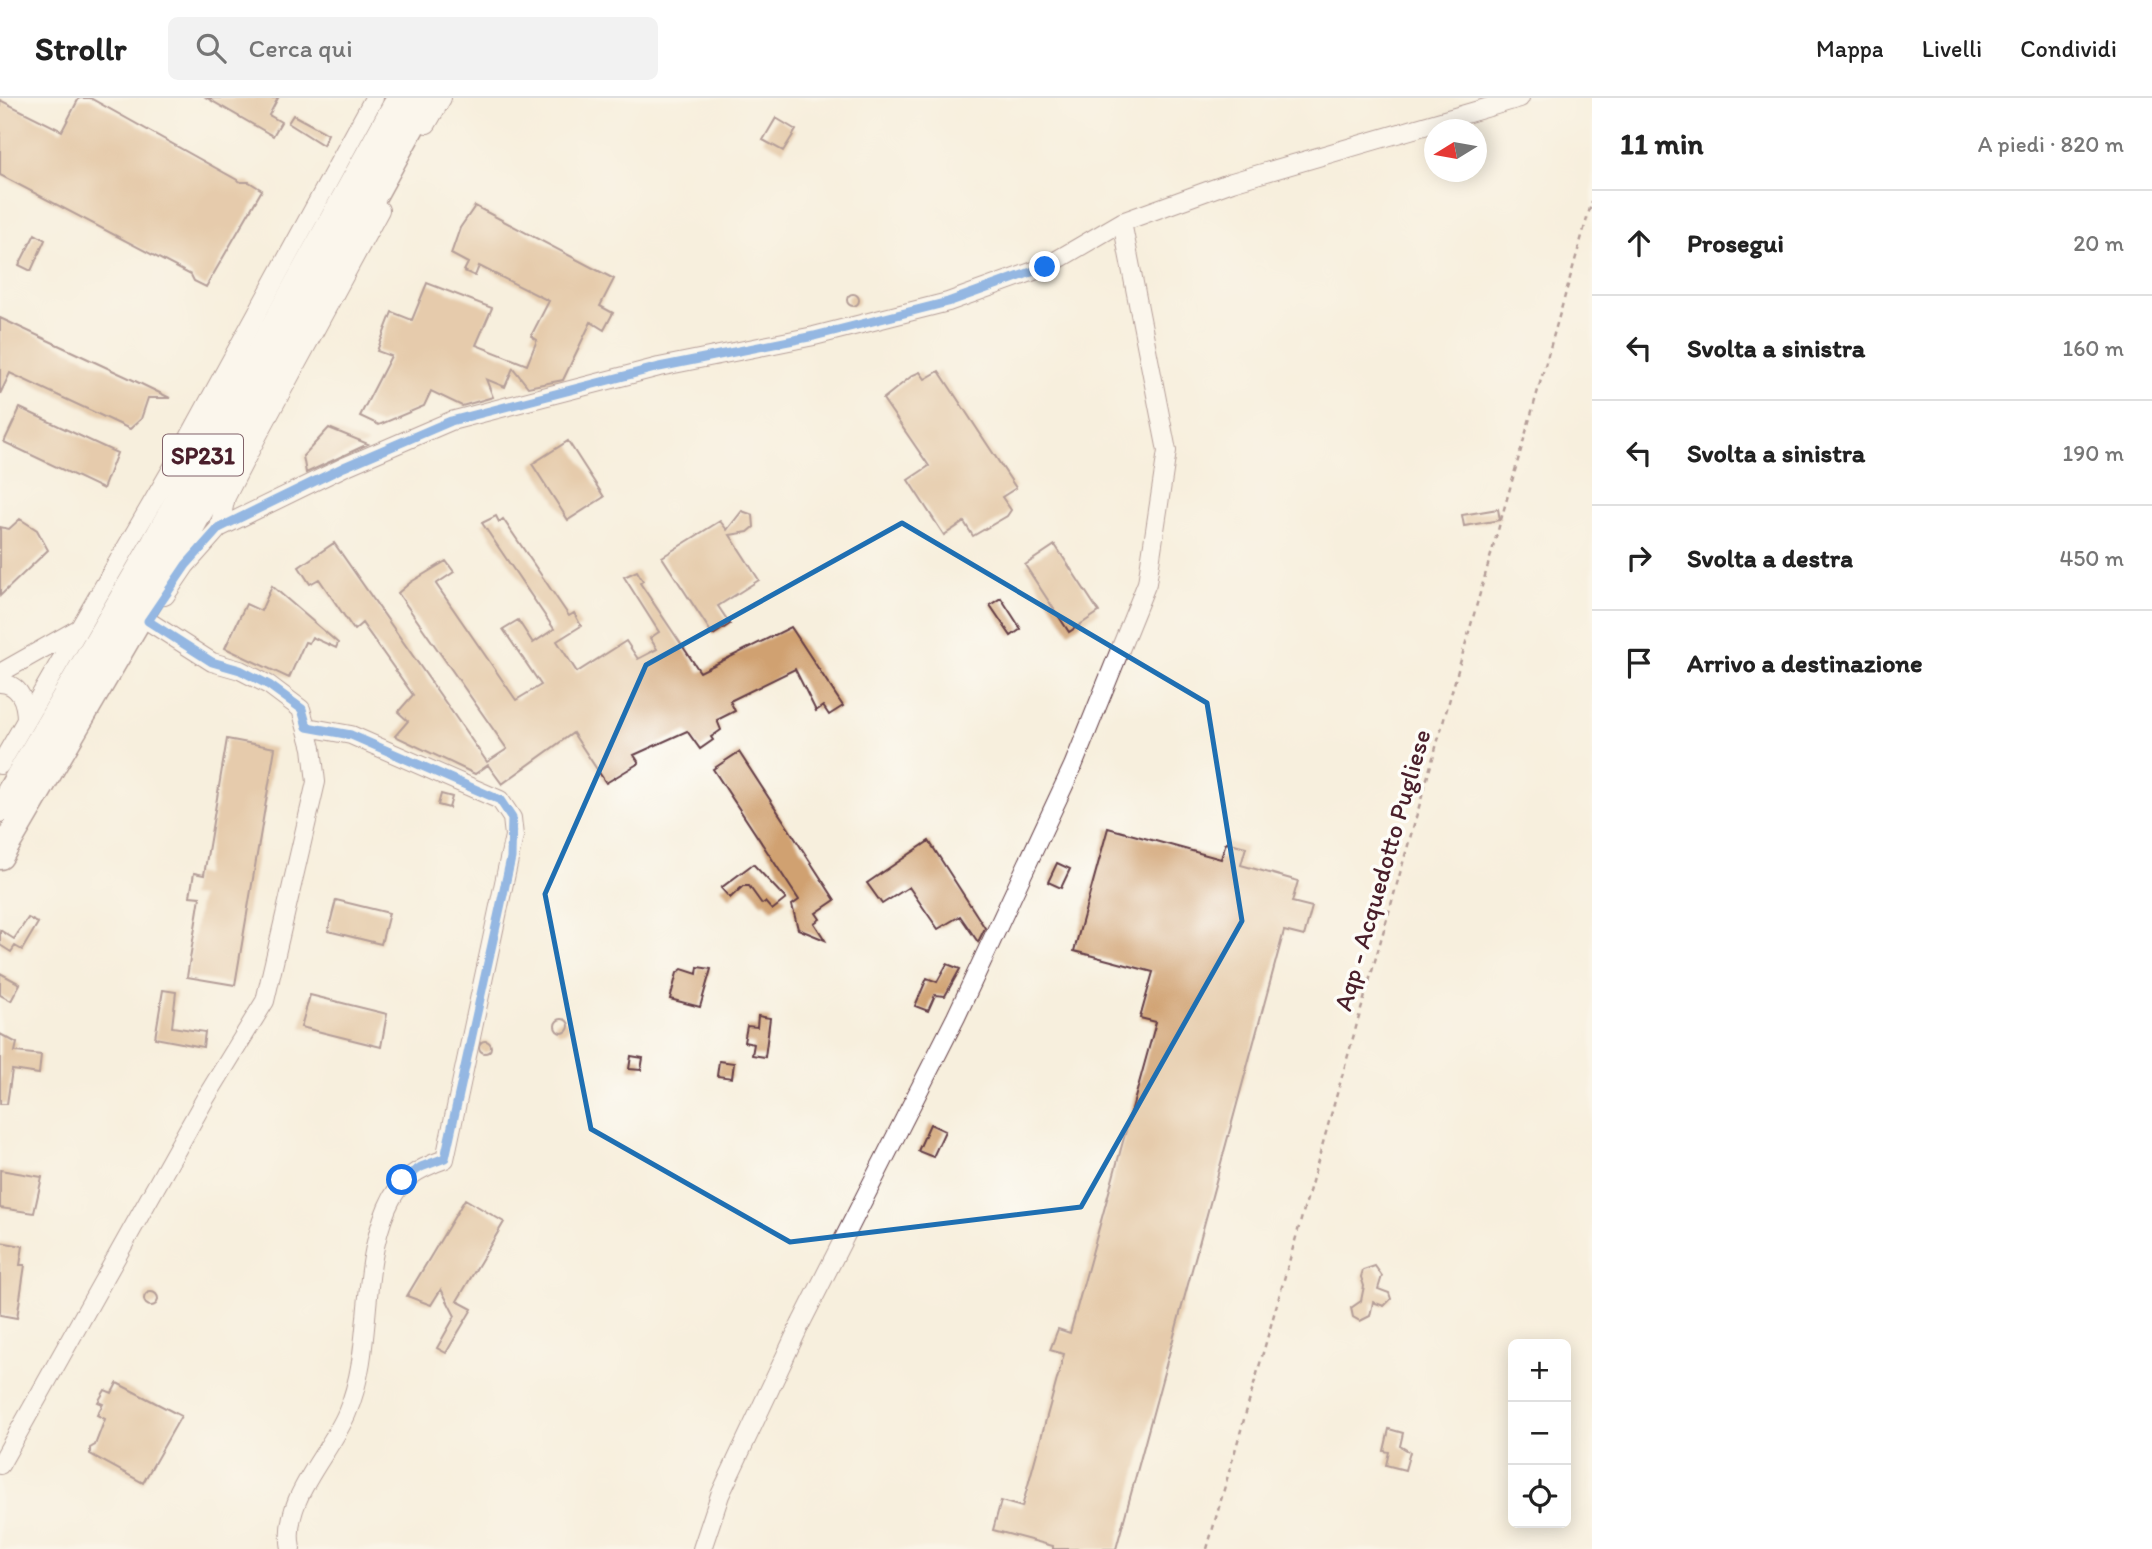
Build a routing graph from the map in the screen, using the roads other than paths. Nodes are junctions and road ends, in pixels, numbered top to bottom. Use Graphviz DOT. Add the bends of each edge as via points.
graph roads {
  1 [pos="374,98"];
  2 [pos="400,98"];
  3 [pos="427,98"];
  4 [pos="442,98"];
  5 [pos="1520,98"];
  6 [pos="1122,222"];
  7 [pos="219,528"];
  8 [pos="148,621"];
  9 [pos="77,629"];
  10 [pos="0,673"];
  11 [pos="0,682"];
  12 [pos="87,708"];
  13 [pos="26,721"];
  14 [pos="307,727"];
  15 [pos="0,765"];
  16 [pos="0,809"];
  17 [pos="0,856"];
  18 [pos="0,1465"];
  19 [pos="291,1549"];
  20 [pos="702,1549"];
  1 -- 9 [label="street, SP231" via="174,465"];
  2 -- 16 [label="highway, SP231" via="152,548"];
  3 -- 12 [label="highway, SP231" via="290,351"];
  4 -- 7 [label="street" via="257,437 226,497"];
  5 -- 6 [label="street" via="1232,182"];
  6 -- 7 [label="street" via="1045,267 948,302 814,336 659,367 451,421"];
  6 -- 20 [label="street" via="1167,451 1147,583 1073,766 956,1017 777,1373 720,1494"];
  7 -- 8 [label="street" via="186,565"];
  8 -- 12 [label="street"];
  8 -- 14 [label="street" via="212,662 269,685 302,709"];
  9 -- 10 [label="street"];
  9 -- 13 [label="street, SP231"];
  11 -- 13 [label="street" via="18,691 26,702"];
  12 -- 17 [label="highway, SP231"];
  13 -- 15 [label="street, SP231"];
  14 -- 18 [label="street" via="316,782 265,1001"];
  14 -- 19 [label="street" via="351,735 500,800 512,818 514,836 445,1158 402,1180 386,1209 369,1280 357,1379 347,1413 298,1500 289,1538"];
}
